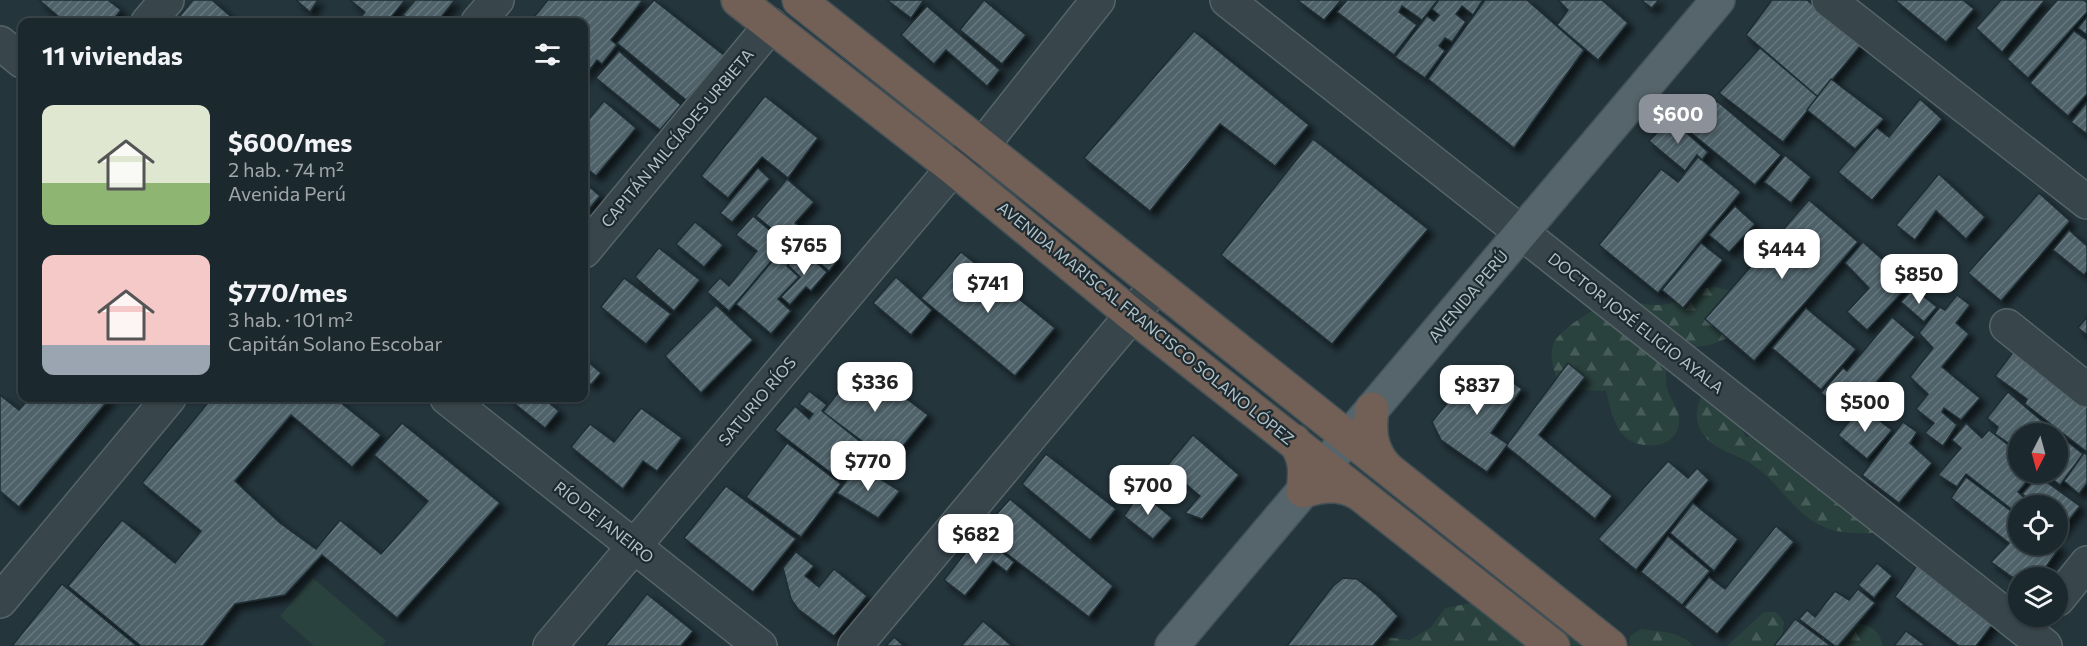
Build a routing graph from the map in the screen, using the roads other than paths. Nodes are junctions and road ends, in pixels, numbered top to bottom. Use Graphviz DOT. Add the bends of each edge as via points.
graph roads {
  1 [pos="167,0"];
  2 [pos="497,0"];
  3 [pos="738,0"];
  4 [pos="799,0"];
  5 [pos="1098,0"];
  6 [pos="1227,0"];
  7 [pos="1718,0"];
  8 [pos="1829,0"];
  9 [pos="768,13"];
  10 [pos="151,18"];
  11 [pos="481,18"];
  12 [pos="0,43"];
  13 [pos="18,58"];
  14 [pos="967,158"];
  15 [pos="2087,202"];
  16 [pos="1522,233"];
  17 [pos="588,246"];
  18 [pos="1145,300"];
  19 [pos="2007,326"];
  20 [pos="2087,390"];
  21 [pos="166,402"];
  22 [pos="457,402"];
  23 [pos="1372,409"];
  24 [pos="1314,411"];
  25 [pos="1294,441"];
  26 [pos="1334,454"];
  27 [pos="1388,469"];
  28 [pos="1303,491"];
  29 [pos="1362,495"];
  30 [pos="634,546"];
  31 [pos="2087,563"];
  32 [pos="2068,587"];
  33 [pos="0,601"];
  34 [pos="2034,636"];
  35 [pos="1606,643"];
  36 [pos="550,646"];
  37 [pos="760,646"];
  38 [pos="855,646"];
  39 [pos="1172,646"];
  40 [pos="1553,646"];
  1 -- 10 [label="street"];
  2 -- 11 [label="street"];
  3 -- 9 [label="highway, AVENIDA MARISCAL FRANCISCO SOLANO LÓPEZ"];
  4 -- 14 [label="highway, AVENIDA MARISCAL FRANCISCO SOLANO LÓPEZ"];
  5 -- 14 [label="street, SATURIO RÍOS"];
  6 -- 16 [label="street, DOCTOR JOSÉ ELIGIO AYALA"];
  7 -- 16 [label="main road, AVENIDA PERÚ"];
  8 -- 15 [label="street"];
  9 -- 14 [label="highway, AVENIDA MARISCAL FRANCISCO SOLANO LÓPEZ"];
  9 -- 17 [label="street, CAPITÁN MILCÍADES URBIETA"];
  12 -- 13 [label="street"];
  14 -- 18 [label="highway, AVENIDA MARISCAL FRANCISCO SOLANO LÓPEZ"];
  14 -- 18 [label="highway, AVENIDA MARISCAL FRANCISCO SOLANO LÓPEZ" via="1004,210 1064,237"];
  14 -- 30 [label="street, SATURIO RÍOS"];
  16 -- 23 [label="main road, AVENIDA PERÚ"];
  16 -- 34 [label="street, DOCTOR JOSÉ ELIGIO AYALA"];
  18 -- 24 [label="highway, AVENIDA MARISCAL FRANCISCO SOLANO LÓPEZ"];
  18 -- 25 [label="highway, AVENIDA MARISCAL FRANCISCO SOLANO LÓPEZ"];
  18 -- 26 [label="highway" via="1313,433 1332,439"];
  18 -- 38 [label="street"];
  19 -- 20 [label="street"];
  21 -- 33 [label="street"];
  22 -- 30 [label="street, RÍO DE JANEIRO"];
  23 -- 24 [label="highway" via="1342,416"];
  23 -- 26 [label="main road, AVENIDA PERÚ"];
  23 -- 27 [label="highway" via="1370,438 1378,458"];
  24 -- 26 [label="highway, AVENIDA MARISCAL FRANCISCO SOLANO LÓPEZ"];
  25 -- 26 [label="highway, AVENIDA MARISCAL FRANCISCO SOLANO LÓPEZ"];
  25 -- 28 [label="highway" via="1304,460"];
  26 -- 27 [label="highway, AVENIDA MARISCAL FRANCISCO SOLANO LÓPEZ"];
  26 -- 28 [label="main road, AVENIDA PERÚ"];
  26 -- 29 [label="highway, AVENIDA MARISCAL FRANCISCO SOLANO LÓPEZ"];
  26 -- 35 [label="highway" via="1356,466 1558,617"];
  27 -- 35 [label="highway, AVENIDA MARISCAL FRANCISCO SOLANO LÓPEZ"];
  28 -- 29 [label="highway" via="1328,485"];
  28 -- 39 [label="main road, AVENIDA PERÚ"];
  29 -- 40 [label="highway, AVENIDA MARISCAL FRANCISCO SOLANO LÓPEZ"];
  30 -- 36 [label="street, SATURIO RÍOS"];
  30 -- 37 [label="street, RÍO DE JANEIRO"];
  31 -- 32 [label="street"];
}
